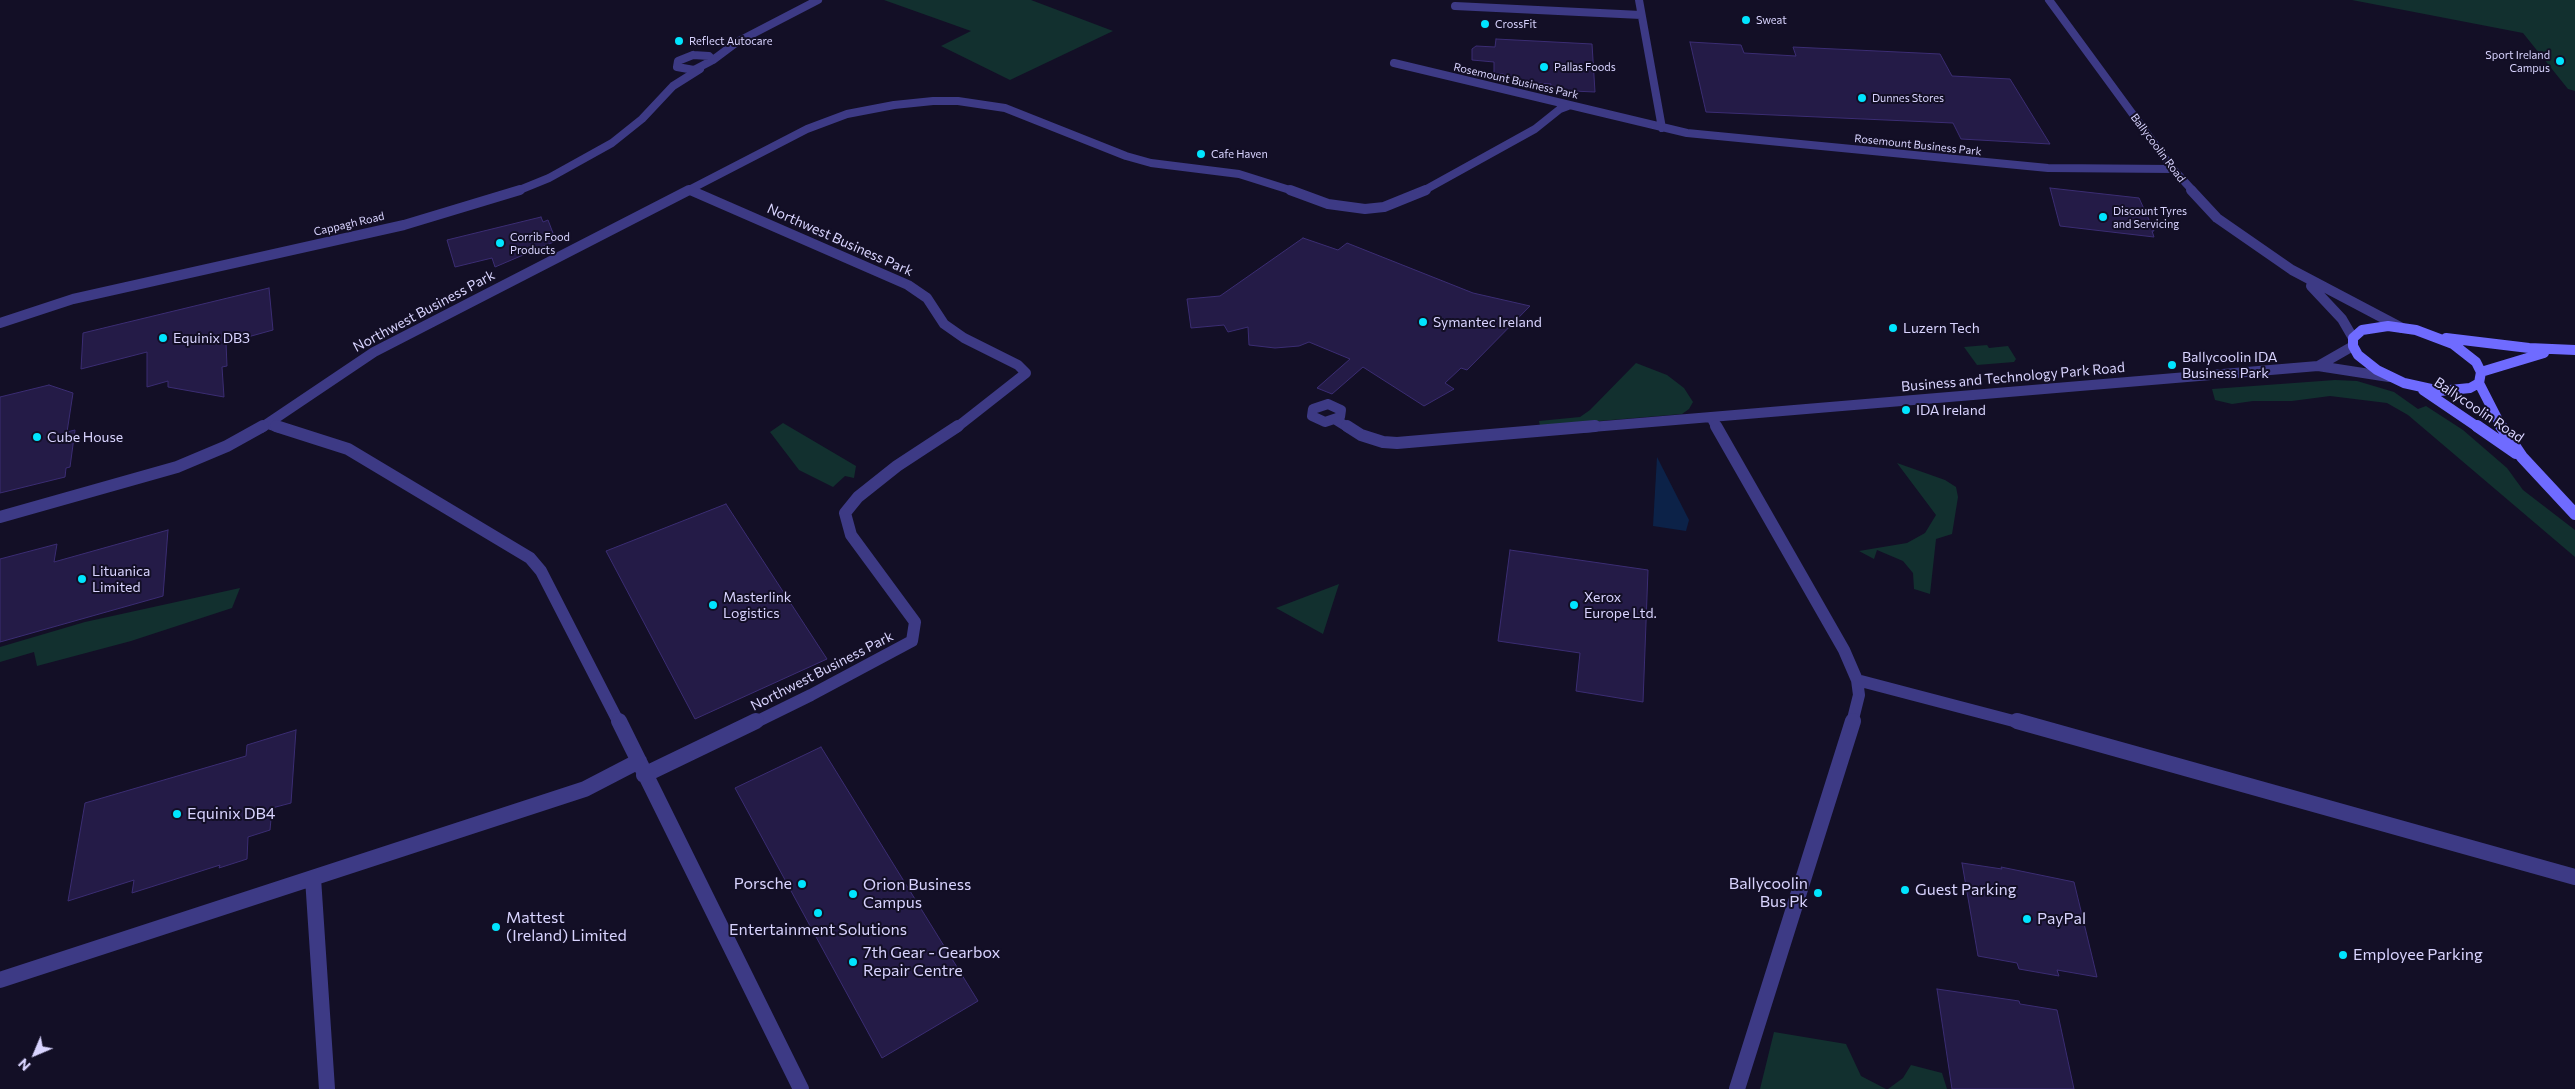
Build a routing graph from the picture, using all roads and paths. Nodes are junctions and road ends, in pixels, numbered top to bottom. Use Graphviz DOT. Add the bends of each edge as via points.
graph roads {
  1 [pos="818,0"];
  2 [pos="1639,0"];
  3 [pos="2050,0"];
  4 [pos="1455,6"];
  5 [pos="1642,15"];
  6 [pos="737,42"];
  7 [pos="700,55"];
  8 [pos="713,60"];
  9 [pos="1394,64"];
  10 [pos="700,68"];
  11 [pos="680,69"];
  12 [pos="673,86"];
  13 [pos="1568,106"];
  14 [pos="1662,128"];
  15 [pos="2173,169"];
  16 [pos="690,190"];
  17 [pos="2292,270"];
  18 [pos="0,323"];
  19 [pos="2402,328"];
  20 [pos="2435,336"];
  21 [pos="2353,342"];
  22 [pos="2556,350"];
  23 [pos="2575,350"];
  24 [pos="2318,366"];
  25 [pos="2389,377"];
  26 [pos="2480,377"];
  27 [pos="2419,387"];
  28 [pos="1711,417"];
  29 [pos="1336,420"];
  30 [pos="268,424"];
  31 [pos="2522,457"];
  32 [pos="2575,514"];
  33 [pos="0,516"];
  34 [pos="1857,680"];
  35 [pos="642,768"];
  36 [pos="2575,877"];
  37 [pos="313,878"];
  38 [pos="0,980"];
  39 [pos="328,1089"];
  40 [pos="801,1089"];
  41 [pos="1737,1089"];
  1 -- 6 [label="street, Cappagh Road"];
  2 -- 5 [label="street"];
  3 -- 15 [label="street, Ballycoolin Road"];
  4 -- 5 [label="street"];
  5 -- 14 [label="street"];
  6 -- 7 [label="street, Cappagh Road"];
  6 -- 8 [label="street, Cappagh Road"];
  7 -- 8 [label="street"];
  7 -- 11 [label="street, Cappagh Road" via="678,60 676,65"];
  8 -- 10 [label="street, Cappagh Road" via="710,65"];
  9 -- 13 [label="street, Rosemount Business Park"];
  10 -- 11 [label="street, Cappagh Road"];
  10 -- 12 [label="street, Cappagh Road"];
  11 -- 12 [label="street, Cappagh Road"];
  12 -- 18 [label="street, Cappagh Road" via="642,119 612,143 549,178 504,196 404,225 73,299"];
  13 -- 14 [label="street, Rosemount Business Park"];
  13 -- 16 [label="street" via="1414,196 1384,207 1347,208 1239,174 1151,163 1126,156 1022,113 958,101 910,102 847,114 807,129"];
  14 -- 15 [label="street, Rosemount Business Park" via="2005,165"];
  15 -- 17 [label="street, Ballycoolin Road" via="2217,218"];
  16 -- 30 [label="street, Northwest Business Park" via="374,352"];
  16 -- 35 [label="street, Northwest Business Park" via="908,285 927,298 944,324 964,338 1018,365 1026,373 968,420 897,466 858,497 845,513 851,535 916,622 912,641 811,695"];
  17 -- 19 [label="street, Ballycoolin Road"];
  17 -- 21 [label="street, Ballycoolin Road" via="2330,305"];
  19 -- 20 [label="main road"];
  19 -- 21 [label="main road" via="2362,330"];
  20 -- 22 [label="main road"];
  20 -- 26 [label="main road, Ballycoolin Road" via="2476,362"];
  21 -- 24 [label="street, Business and Technology Park Road"];
  21 -- 25 [label="main road" via="2365,362"];
  22 -- 23 [label="main road"];
  22 -- 26 [label="main road"];
  24 -- 25 [label="street, Business and Technology Park Road"];
  24 -- 28 [label="street, Business and Technology Park Road"];
  25 -- 27 [label="main road"];
  26 -- 27 [label="main road" via="2470,388 2455,391"];
  26 -- 31 [label="main road, Ballycoolin Road" via="2501,426"];
  27 -- 31 [label="main road, Ballycoolin Road"];
  28 -- 29 [label="street, Business and Technology Park Road" via="1398,443 1361,435"];
  28 -- 34 [label="street" via="1844,650"];
  30 -- 33 [label="street, Northwest Business Park" via="177,467"];
  30 -- 35 [label="street" via="348,449 415,486 530,558 555,596"];
  31 -- 32 [label="main road, Ballycoolin Road"];
  34 -- 36 [label="street" via="1933,698"];
  34 -- 41 [label="street" via="1859,695 1854,717"];
  35 -- 37 [label="street" via="585,790"];
  35 -- 40 [label="street"];
  37 -- 38 [label="street"];
  37 -- 39 [label="street"];
}
